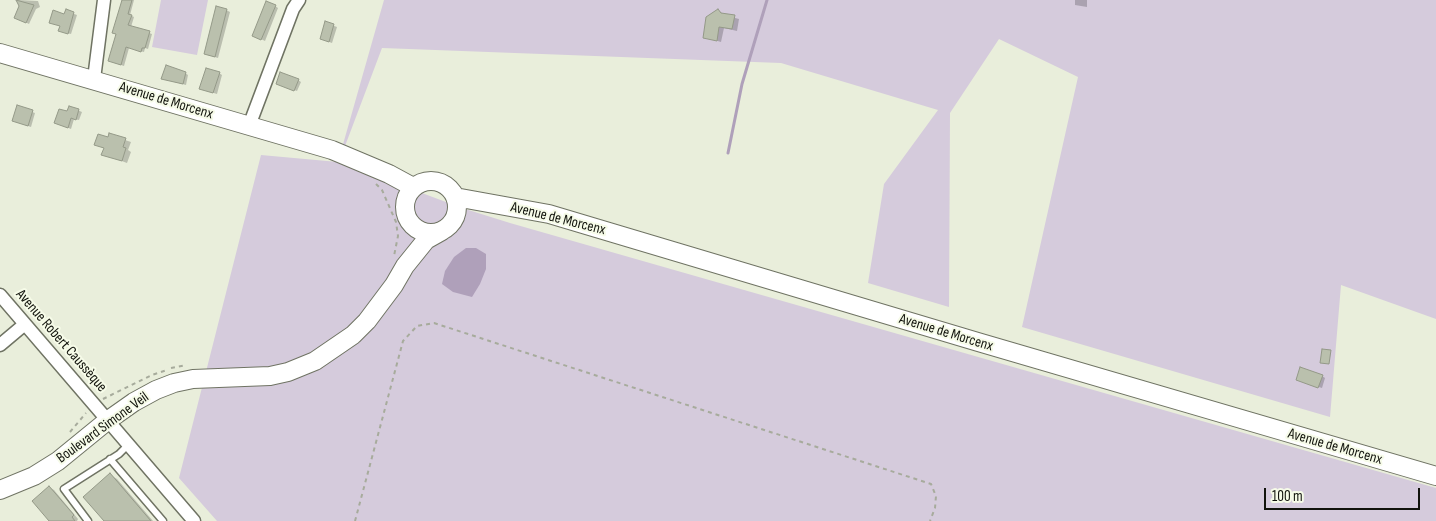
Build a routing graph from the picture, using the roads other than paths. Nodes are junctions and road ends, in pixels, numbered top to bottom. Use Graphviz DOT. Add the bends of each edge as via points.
graph roads {
  1 [pos="104,0"];
  2 [pos="298,0"];
  3 [pos="0,53"];
  4 [pos="94,79"];
  5 [pos="249,126"];
  6 [pos="372,173"];
  7 [pos="413,187"];
  8 [pos="404,205"];
  9 [pos="456,205"];
  10 [pos="411,224"];
  11 [pos="442,231"];
  12 [pos="399,262"];
  13 [pos="0,296"];
  14 [pos="25,324"];
  15 [pos="0,345"];
  16 [pos="108,421"];
  17 [pos="128,445"];
  18 [pos="110,459"];
  19 [pos="1436,476"];
  20 [pos="0,490"];
  21 [pos="88,521"];
  22 [pos="164,521"];
  23 [pos="194,521"];
  1 -- 4 [label="street"];
  2 -- 5 [label="street"];
  3 -- 4 [label="main road, Avenue de Morcenx"];
  4 -- 5 [label="main road, Avenue de Morcenx"];
  5 -- 6 [label="main road, Avenue de Morcenx" via="332,150"];
  6 -- 7 [label="main road, Avenue de Morcenx" via="389,174"];
  6 -- 8 [label="main road" via="387,182"];
  7 -- 8 [label="main road"];
  7 -- 9 [label="main road" via="437,181 451,190"];
  8 -- 10 [label="main road"];
  9 -- 11 [label="main road" via="449,227"];
  9 -- 19 [label="main road, Avenue de Morcenx" via="508,206 549,214"];
  10 -- 11 [label="main road" via="425,233"];
  10 -- 12 [label="main road" via="411,239"];
  11 -- 12 [label="main road"];
  12 -- 16 [label="main road, Boulevard Simone Veil" via="394,285 368,321 315,360 270,376 193,379 174,383 134,402"];
  13 -- 14 [label="street, Avenue Robert Caussèque"];
  14 -- 15 [label="street"];
  14 -- 16 [label="street, Avenue Robert Caussèque"];
  16 -- 17 [label="street, Avenue Robert Caussèque"];
  16 -- 20 [label="main road, Boulevard Simone Veil" via="58,461 34,476"];
  17 -- 18 [label="lane"];
  17 -- 23 [label="street, Avenue Robert Caussèque"];
  18 -- 21 [label="lane" via="64,489"];
  18 -- 22 [label="lane"];
}
